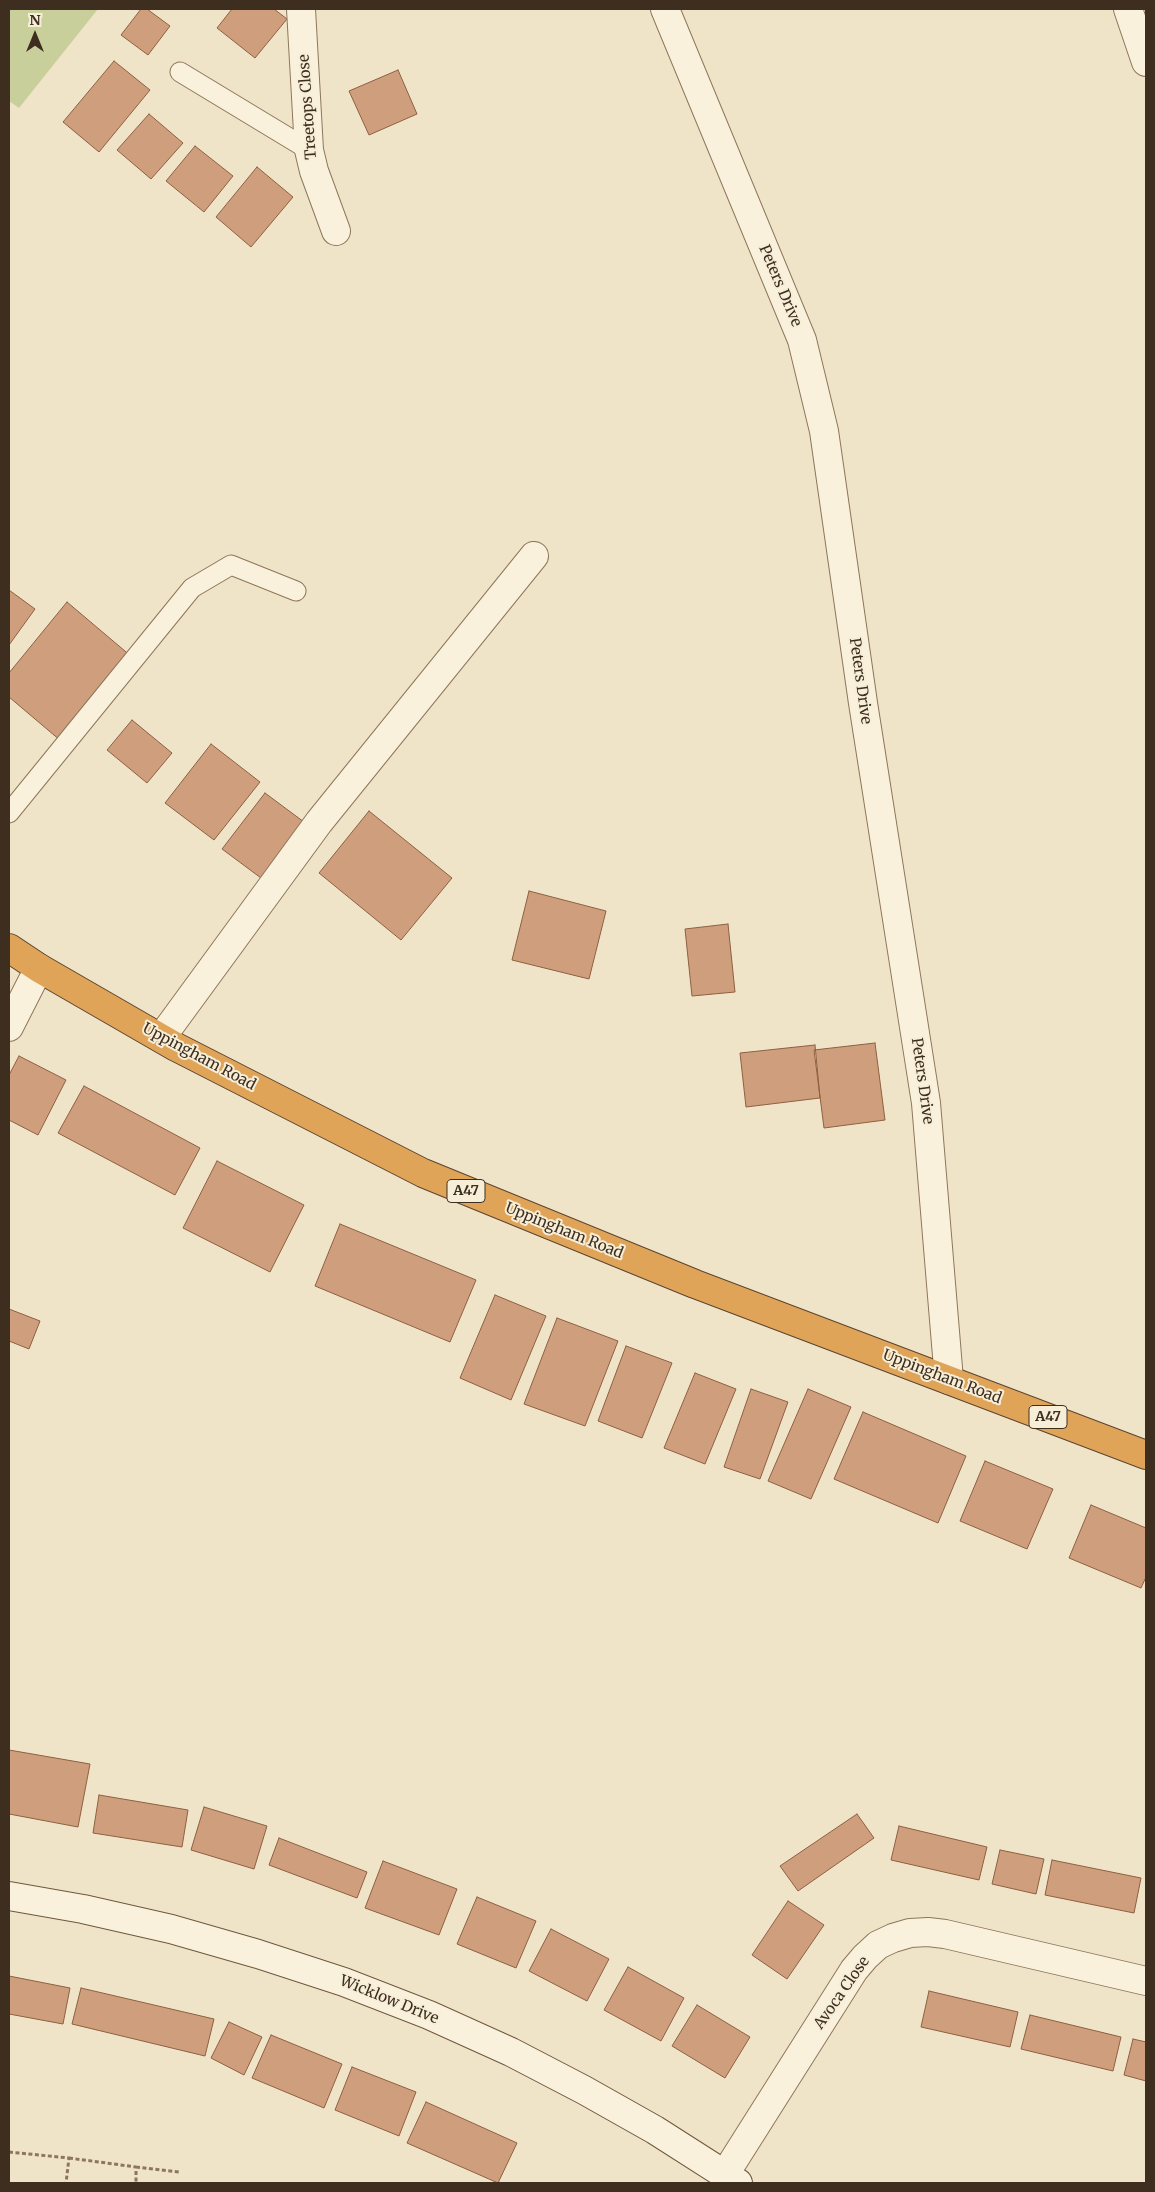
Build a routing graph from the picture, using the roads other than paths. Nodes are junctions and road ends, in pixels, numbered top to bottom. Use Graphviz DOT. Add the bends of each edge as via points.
graph roads {
  1 [pos="301,9"];
  2 [pos="665,9"];
  3 [pos="1128,9"];
  4 [pos="1146,62"];
  5 [pos="180,72"];
  6 [pos="310,150"];
  7 [pos="336,231"];
  8 [pos="534,556"];
  9 [pos="296,591"];
  10 [pos="9,813"];
  11 [pos="9,948"];
  12 [pos="38,968"];
  13 [pos="9,1027"];
  14 [pos="161,1038"];
  15 [pos="949,1380"];
  16 [pos="1146,1455"];
  17 [pos="9,1896"];
  18 [pos="1146,1981"];
  19 [pos="732,2179"];
  1 -- 6 [label="street, Treetops Close"];
  2 -- 15 [label="street, Peters Drive" via="802,340 824,431 926,1102"];
  3 -- 4 [label="street"];
  5 -- 6 [label="lane"];
  6 -- 7 [label="street, Treetops Close" via="314,171"];
  8 -- 14 [label="street" via="319,822"];
  9 -- 10 [label="lane" via="231,565 192,588"];
  11 -- 12 [label="highway, Uppingham Road / A47"];
  12 -- 13 [label="street"];
  12 -- 14 [label="highway, Uppingham Road / A47"];
  14 -- 15 [label="highway, Uppingham Road / A47" via="423,1173 695,1284"];
  15 -- 16 [label="highway, Uppingham Road / A47"];
  17 -- 19 [label="street, Wicklow Drive" via="171,1929 344,1982 429,2015 584,2090"];
  18 -- 19 [label="street, Avoca Close" via="945,1934 910,1933 878,1945 854,1970"];
}
